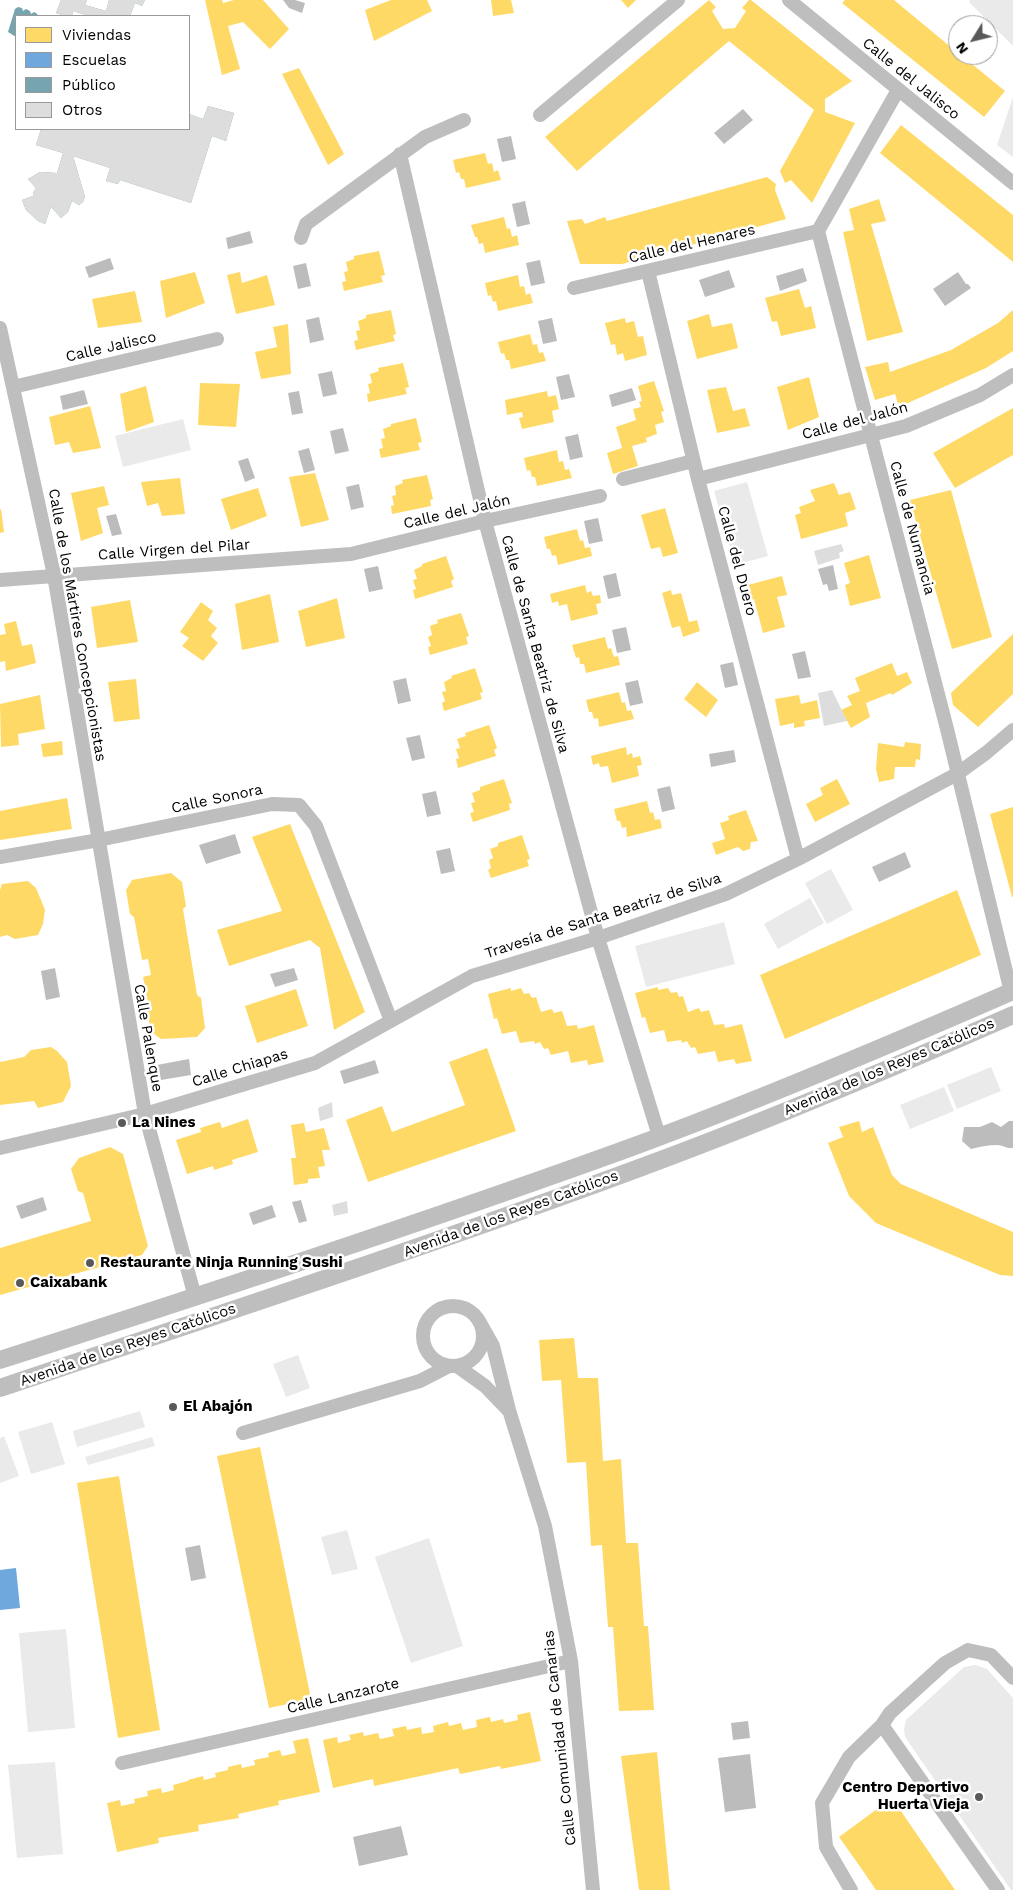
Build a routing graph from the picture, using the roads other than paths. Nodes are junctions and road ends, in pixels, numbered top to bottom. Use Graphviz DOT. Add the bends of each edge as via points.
graph roads {
  1 [pos="678,0"];
  2 [pos="789,0"];
  3 [pos="898,90"];
  4 [pos="540,115"];
  5 [pos="464,120"];
  6 [pos="400,154"];
  7 [pos="1013,183"];
  8 [pos="818,231"];
  9 [pos="301,238"];
  10 [pos="648,271"];
  11 [pos="574,288"];
  12 [pos="0,328"];
  13 [pos="217,339"];
  14 [pos="2,348"];
  15 [pos="1013,375"];
  16 [pos="13,387"];
  17 [pos="870,435"];
  18 [pos="694,461"];
  19 [pos="698,479"];
  20 [pos="623,480"];
  21 [pos="600,496"];
  22 [pos="485,521"];
  23 [pos="351,554"];
  24 [pos="54,575"];
  25 [pos="0,580"];
  26 [pos="1013,730"];
  27 [pos="957,774"];
  28 [pos="99,840"];
  29 [pos="0,857"];
  30 [pos="798,859"];
  31 [pos="598,938"];
  32 [pos="472,976"];
  33 [pos="1012,992"];
  34 [pos="1013,1015"];
  35 [pos="390,1020"];
  36 [pos="145,1114"];
  37 [pos="659,1136"];
  38 [pos="0,1148"];
  39 [pos="195,1297"];
  40 [pos="480,1321"];
  41 [pos="429,1354"];
  42 [pos="0,1360"];
  43 [pos="453,1366"];
  44 [pos="420,1381"];
  45 [pos="0,1388"];
  46 [pos="509,1410"];
  47 [pos="243,1433"];
  48 [pos="571,1661"];
  49 [pos="1013,1678"];
  50 [pos="882,1725"];
  51 [pos="122,1763"];
  52 [pos="593,1890"];
  53 [pos="851,1890"];
  54 [pos="998,1890"];
  1 -- 4 [label="street"];
  2 -- 3 [label="street, Calle del Jalisco"];
  3 -- 7 [label="street, Calle del Jalisco"];
  3 -- 8 [label="street"];
  5 -- 6 [label="street" via="424,137"];
  6 -- 9 [label="street" via="306,224"];
  6 -- 22 [label="street, Calle de Santa Beatriz de Silva"];
  8 -- 10 [label="street, Calle del Henares"];
  8 -- 17 [label="street, Calle de Numancia"];
  10 -- 11 [label="street, Calle del Henares"];
  10 -- 18 [label="street, Calle del Duero"];
  12 -- 14 [label="street, Calle de los Mártires Concepcionistas"];
  13 -- 16 [label="street, Calle Jalisco"];
  14 -- 16 [label="street, Calle de los Mártires Concepcionistas"];
  15 -- 17 [label="street, Calle del Jalón" via="980,395 906,426"];
  16 -- 24 [label="street, Calle de los Mártires Concepcionistas"];
  17 -- 19 [label="street, Calle del Jalón"];
  17 -- 27 [label="street, Calle de Numancia"];
  18 -- 19 [label="street, Calle del Duero"];
  18 -- 20 [label="street"];
  19 -- 30 [label="street, Calle del Duero"];
  21 -- 22 [label="street, Calle del Jalón"];
  22 -- 23 [label="street, Calle del Jalón"];
  22 -- 31 [label="street, Calle de Santa Beatriz de Silva"];
  23 -- 24 [label="street, Calle Virgen del Pilar"];
  24 -- 25 [label="street, Calle Virgen del Pilar"];
  24 -- 28 [label="street, Calle de los Mártires Concepcionistas"];
  26 -- 27 [label="street, Travesía de Santa Beatriz de Silva"];
  27 -- 30 [label="street, Travesía de Santa Beatriz de Silva"];
  27 -- 33 [label="street, Calle de Numancia"];
  28 -- 29 [label="street, Calle Sonora"];
  28 -- 35 [label="street, Calle Sonora" via="272,804 298,805 316,826"];
  28 -- 36 [label="street, Calle Palenque"];
  30 -- 31 [label="street, Travesía de Santa Beatriz de Silva" via="726,894"];
  31 -- 32 [label="street, Travesía de Santa Beatriz de Silva"];
  31 -- 37 [label="street, Calle de Santa Beatriz de Silva"];
  32 -- 35 [label="street, Calle Chiapas"];
  33 -- 37 [label="street, Avenida de los Reyes Católicos" via="862,1056"];
  34 -- 45 [label="street, Avenida de los Reyes Católicos" via="872,1077 634,1170 418,1247"];
  35 -- 36 [label="street, Calle Chiapas" via="315,1063"];
  36 -- 38 [label="street, Calle Chiapas"];
  36 -- 39 [label="street, Calle Palenque"];
  37 -- 39 [label="street, Avenida de los Reyes Católicos" via="409,1227"];
  39 -- 42 [label="street, Avenida de los Reyes Católicos"];
  40 -- 41 [label="street" via="459,1306 434,1313 424,1328"];
  40 -- 43 [label="street" via="483,1330 481,1347 471,1360"];
  40 -- 46 [label="street, Calle Comunidad de Canarias" via="493,1346"];
  41 -- 43 [label="street" via="435,1360"];
  41 -- 44 [label="street"];
  43 -- 44 [label="street"];
  43 -- 46 [label="street, Calle Comunidad de Canarias" via="485,1386"];
  44 -- 47 [label="street"];
  46 -- 48 [label="street, Calle Comunidad de Canarias" via="545,1526"];
  48 -- 51 [label="street, Calle Lanzarote"];
  48 -- 52 [label="street, Calle Comunidad de Canarias"];
  49 -- 50 [label="street" via="990,1655 968,1650 944,1663 890,1713"];
  50 -- 53 [label="street" via="849,1757 822,1803 826,1847"];
  50 -- 54 [label="street"];
}
